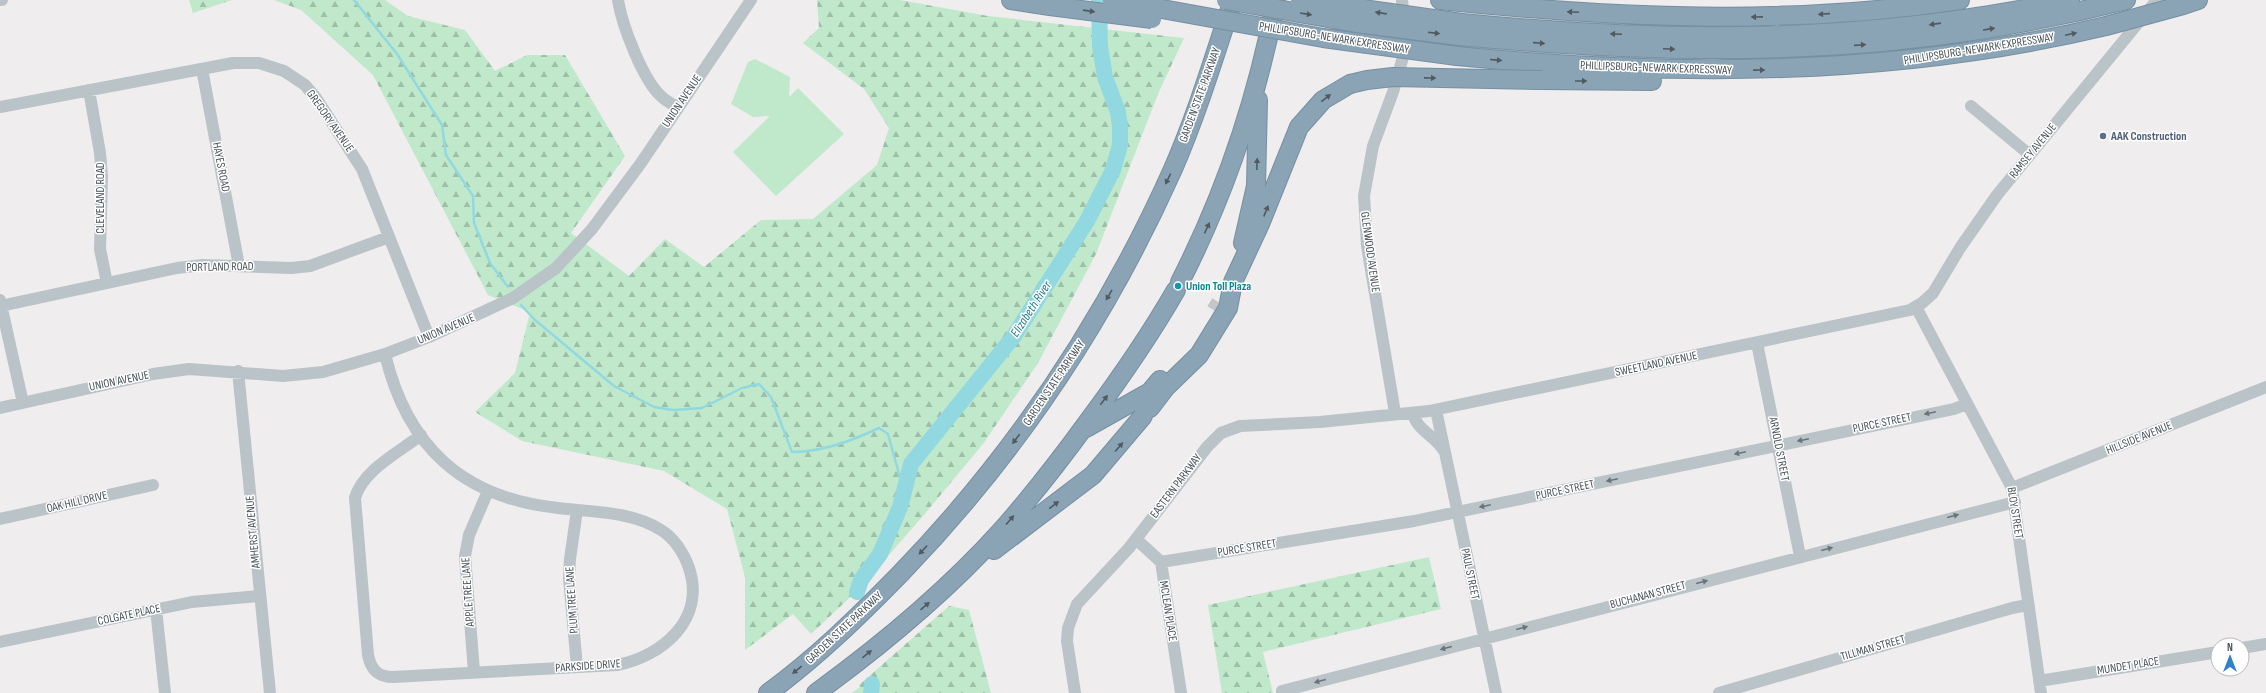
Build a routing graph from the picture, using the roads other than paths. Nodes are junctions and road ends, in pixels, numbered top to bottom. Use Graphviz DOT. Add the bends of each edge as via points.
graph roads {
  1 [pos="618,0"];
  2 [pos="751,0"];
  3 [pos="1011,0"];
  4 [pos="1112,0"];
  5 [pos="1226,0"];
  6 [pos="1233,0"];
  7 [pos="1279,0"];
  8 [pos="1300,0"];
  9 [pos="1402,0"];
  10 [pos="1440,0"];
  11 [pos="1960,0"];
  12 [pos="2070,0"];
  13 [pos="2126,0"];
  14 [pos="2158,0"];
  15 [pos="2191,2"];
  16 [pos="1274,8"];
  17 [pos="1460,29"];
  18 [pos="1290,32"];
  19 [pos="202,69"];
  20 [pos="1720,70"];
  21 [pos="1258,78"];
  22 [pos="89,90"];
  23 [pos="1971,106"];
  24 [pos="0,107"];
  25 [pos="677,107"];
  26 [pos="2030,155"];
  27 [pos="389,238"];
  28 [pos="239,266"];
  29 [pos="1235,277"];
  30 [pos="107,283"];
  31 [pos="1,303"];
  32 [pos="1916,307"];
  33 [pos="429,337"];
  34 [pos="1757,342"];
  35 [pos="385,354"];
  36 [pos="238,371"];
  37 [pos="2266,387"];
  38 [pos="23,403"];
  39 [pos="1967,404"];
  40 [pos="0,408"];
  41 [pos="1436,410"];
  42 [pos="1395,413"];
  43 [pos="1413,413"];
  44 [pos="1080,432"];
  45 [pos="421,436"];
  46 [pos="1778,445"];
  47 [pos="1445,454"];
  48 [pos="154,484"];
  49 [pos="2012,488"];
  50 [pos="488,491"];
  51 [pos="2015,502"];
  52 [pos="577,510"];
  53 [pos="1457,512"];
  54 [pos="0,519"];
  55 [pos="1136,539"];
  56 [pos="1800,556"];
  57 [pos="1160,562"];
  58 [pos="944,588"];
  59 [pos="259,596"];
  60 [pos="2027,605"];
  61 [pos="156,609"];
  62 [pos="1484,638"];
  63 [pos="0,642"];
  64 [pos="2266,644"];
  65 [pos="2250,647"];
  66 [pos="2210,653"];
  67 [pos="577,667"];
  68 [pos="474,672"];
  69 [pos="2039,680"];
  70 [pos="1282,692"];
  71 [pos="165,693"];
  72 [pos="270,693"];
  73 [pos="768,693"];
  74 [pos="816,693"];
  75 [pos="1075,693"];
  76 [pos="1181,693"];
  77 [pos="1496,693"];
  78 [pos="1719,693"];
  79 [pos="2041,693"];
  1 -- 25 [label="street" via="626,32 642,66 661,97"];
  2 -- 25 [label="street, UNION AVENUE"];
  3 -- 18 [label="highway, one-way, bridge" via="1189,25"];
  4 -- 18 [label="highway, PHILLIPSBURG-NEWARK EXPRESSWAY, bridge"];
  5 -- 17 [label="highway, PHILLIPSBURG-NEWARK EXPRESSWAY, one-way, bridge" via="1356,23"];
  6 -- 73 [label="highway, GARDEN STATE PARKWAY, one-way" via="1196,113 1173,169 1129,259 1043,402 950,521 890,585 826,646"];
  7 -- 16 [label="highway"];
  17 -- 8 [label="highway, PHILLIPSBURG-NEWARK EXPRESSWAY, one-way, bridge"];
  9 -- 42 [label="street, GLENWOOD AVENUE" via="1405,35 1403,57 1371,154 1364,200 1367,246"];
  11 -- 10 [label="highway, one-way" via="1884,10 1796,16 1654,16 1566,12"];
  12 -- 17 [label="highway, PHILLIPSBURG-NEWARK EXPRESSWAY, one-way" via="1920,26 1807,36 1683,37"];
  17 -- 13 [label="highway, PHILLIPSBURG-NEWARK EXPRESSWAY, one-way" via="1584,46 1702,50 1821,48 1899,42 1972,32 2051,18"];
  14 -- 26 [label="street, RAMSEY AVENUE"];
  20 -- 15 [label="highway, PHILLIPSBURG-NEWARK EXPRESSWAY, one-way, bridge" via="1838,67 1983,51 2106,26"];
  16 -- 21 [label="highway"];
  18 -- 20 [label="highway, PHILLIPSBURG-NEWARK EXPRESSWAY, one-way, bridge" via="1457,56 1570,65"];
  19 -- 22 [label="street, GREGORY AVENUE"];
  19 -- 27 [label="street, GREGORY AVENUE" via="242,62 260,63 284,70 305,85 346,140 362,169"];
  19 -- 28 [label="street, HAYES ROAD"];
  29 -- 20 [label="highway, one-way, bridge" via="1265,213 1299,127 1323,100 1350,84 1388,78 1684,80"];
  29 -- 21 [label="highway, one-way" via="1256,186"];
  44 -- 21 [label="highway, one-way" via="1136,357 1178,286 1227,181"];
  22 -- 24 [label="street, GREGORY AVENUE"];
  22 -- 30 [label="street, CLEVELAND ROAD" via="100,154 100,249"];
  23 -- 26 [label="street"];
  25 -- 33 [label="street, UNION AVENUE" via="641,163 592,229 556,268 509,300"];
  26 -- 32 [label="street, RAMSEY AVENUE" via="1988,208 1933,293"];
  27 -- 28 [label="street, PORTLAND ROAD" via="310,266"];
  27 -- 33 [label="street, GREGORY AVENUE"];
  28 -- 30 [label="street, PORTLAND ROAD" via="203,265 177,268"];
  29 -- 44 [label="highway" via="1191,348 1150,392"];
  58 -- 29 [label="highway, one-way" via="1093,475 1166,387 1194,361 1210,339 1228,308"];
  30 -- 31 [label="street, PORTLAND ROAD"];
  31 -- 38 [label="street"];
  32 -- 34 [label="street, SWEETLAND AVENUE"];
  32 -- 39 [label="street, BLOY STREET"];
  33 -- 35 [label="street, UNION AVENUE"];
  34 -- 41 [label="street, SWEETLAND AVENUE"];
  34 -- 46 [label="street, ARNOLD STREET"];
  35 -- 36 [label="street, UNION AVENUE" via="347,366 304,375 283,376"];
  35 -- 45 [label="street, PARKSIDE DRIVE" via="397,393"];
  36 -- 38 [label="street, UNION AVENUE" via="170,371"];
  36 -- 59 [label="street, AMHERST AVENUE"];
  37 -- 49 [label="street, HILLSIDE AVENUE"];
  38 -- 40 [label="street, UNION AVENUE"];
  39 -- 46 [label="street, PURCE STREET, one-way" via="1954,409"];
  39 -- 49 [label="street, BLOY STREET"];
  41 -- 43 [label="street, SWEETLAND AVENUE"];
  41 -- 47 [label="street, PAUL STREET"];
  42 -- 43 [label="street, SWEETLAND AVENUE"];
  42 -- 55 [label="street, EASTERN PARKWAY" via="1326,422 1246,425 1227,430 1207,447"];
  43 -- 47 [label="street, PAUL STREET" via="1417,424 1440,445"];
  58 -- 44 [label="highway, one-way" via="1010,521"];
  45 -- 50 [label="street, PARKSIDE DRIVE" via="459,474"];
  45 -- 68 [label="street, PARKSIDE DRIVE" via="370,474 361,484 355,498 370,663 373,670 387,677"];
  46 -- 53 [label="street, PURCE STREET, one-way"];
  46 -- 56 [label="street, ARNOLD STREET"];
  47 -- 53 [label="street, PAUL STREET"];
  48 -- 54 [label="street, OAK HILL DRIVE"];
  49 -- 51 [label="street, BLOY STREET"];
  50 -- 52 [label="street, PARKSIDE DRIVE" via="534,505"];
  50 -- 68 [label="street, APPLE TREE LANE" via="469,535 464,556"];
  56 -- 51 [label="street, BUCHANAN STREET, one-way"];
  51 -- 60 [label="street, BLOY STREET"];
  52 -- 67 [label="street, PLUM TREE LANE" via="569,578"];
  52 -- 67 [label="street, PARKSIDE DRIVE" via="638,519 669,535 686,560 691,573 693,598 683,627 649,654 624,663"];
  53 -- 57 [label="street, PURCE STREET"];
  53 -- 62 [label="street, PAUL STREET"];
  55 -- 57 [label="street"];
  55 -- 75 [label="street, EASTERN PARKWAY" via="1081,599 1071,616 1067,641"];
  62 -- 56 [label="street, BUCHANAN STREET, one-way"];
  57 -- 76 [label="street, MCLEAN PLACE"];
  74 -- 58 [label="highway, one-way"];
  59 -- 61 [label="street, COLGATE PLACE" via="192,602"];
  59 -- 72 [label="street, AMHERST AVENUE"];
  60 -- 69 [label="street, BLOY STREET"];
  60 -- 78 [label="street, TILLMAN STREET"];
  61 -- 63 [label="street, COLGATE PLACE"];
  61 -- 71 [label="street"];
  62 -- 70 [label="street, BUCHANAN STREET, one-way"];
  62 -- 77 [label="street, PAUL STREET"];
  64 -- 65 [label="street"];
  66 -- 69 [label="street, MUNDET PLACE"];
  67 -- 68 [label="street, PARKSIDE DRIVE"];
  69 -- 79 [label="street, BLOY STREET"];
}
